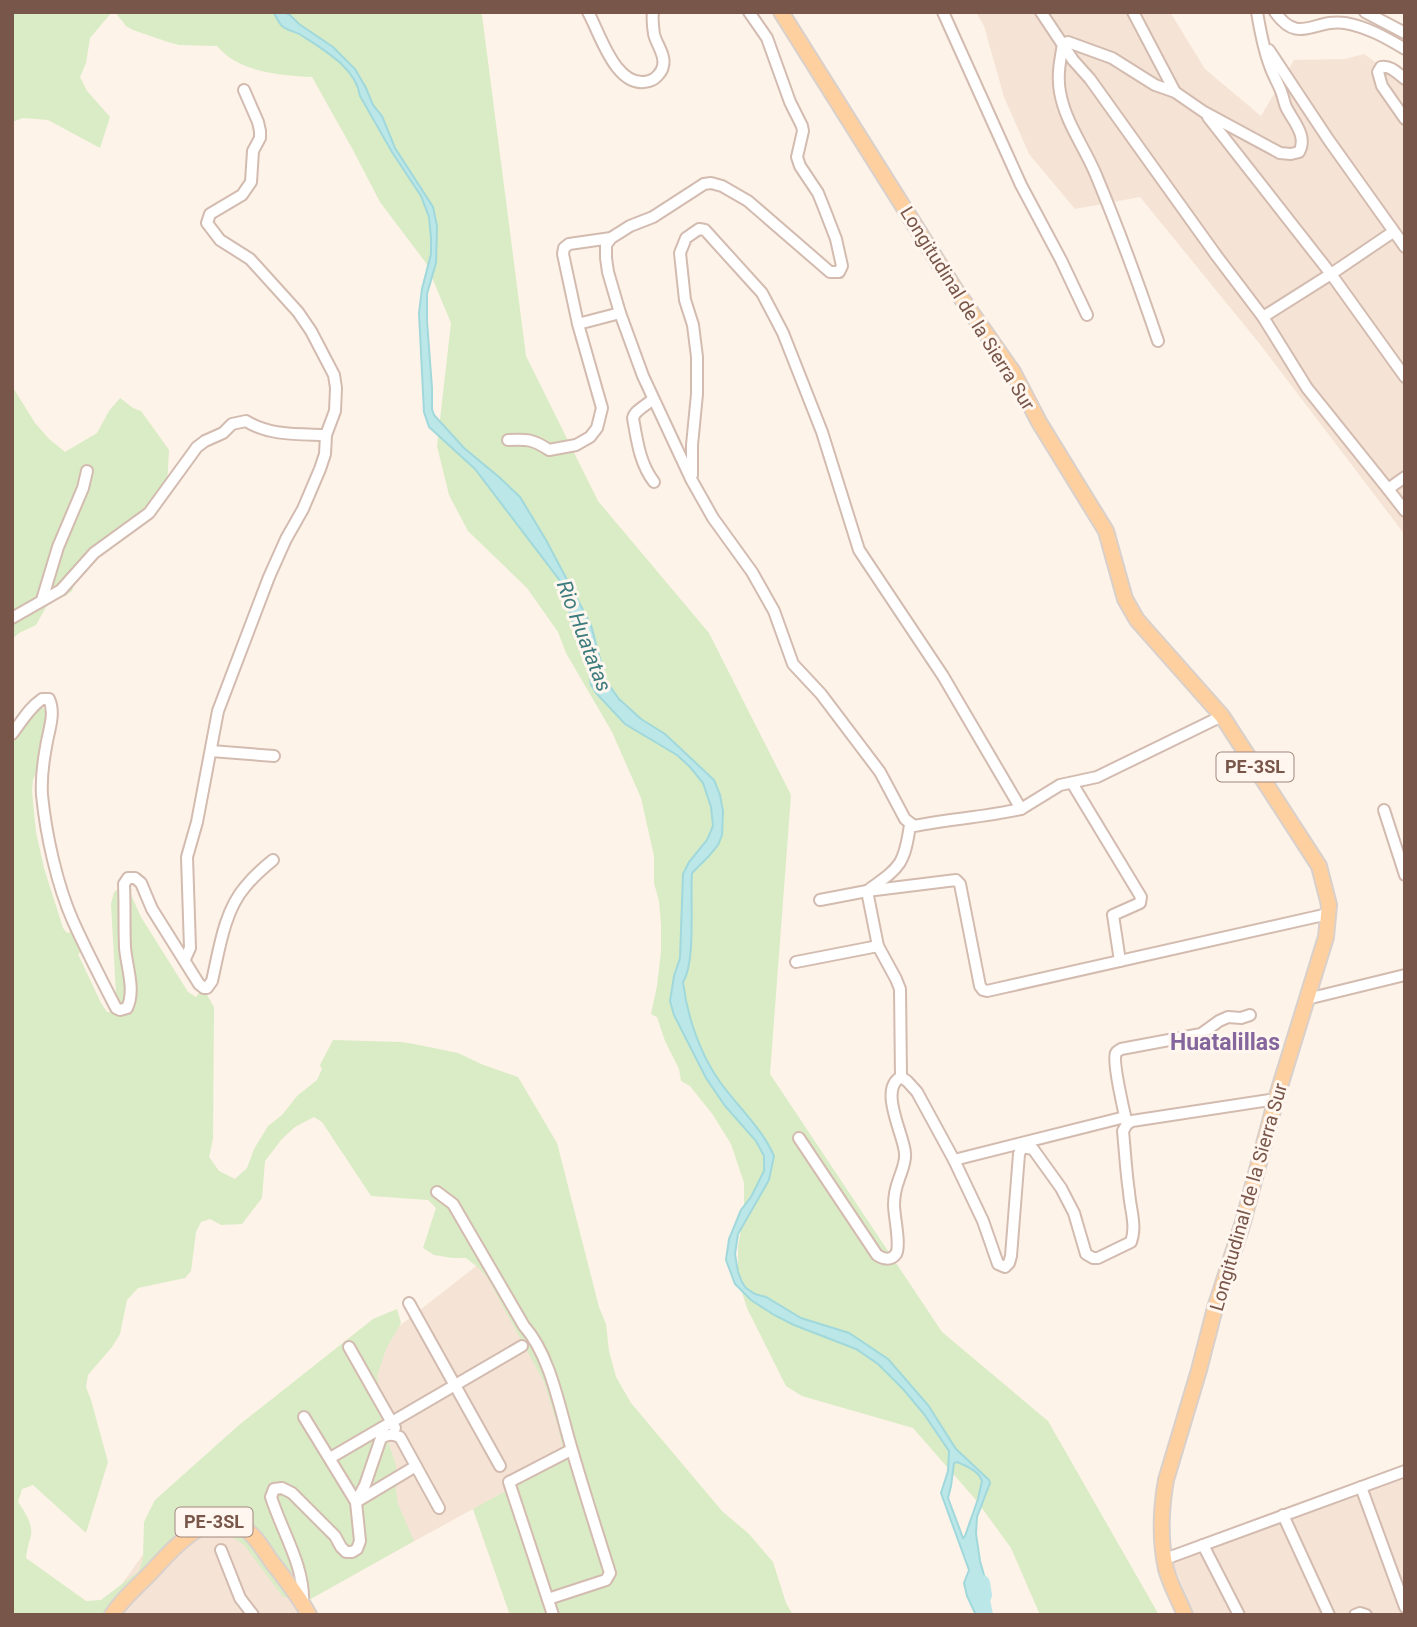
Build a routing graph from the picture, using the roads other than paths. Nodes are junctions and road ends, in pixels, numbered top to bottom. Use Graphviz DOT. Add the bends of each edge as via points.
graph roads {
  1 [pos="588,12"];
  2 [pos="653,12"];
  3 [pos="749,12"];
  4 [pos="780,12"];
  5 [pos="943,12"];
  6 [pos="1041,12"];
  7 [pos="1133,12"];
  8 [pos="1257,12"];
  9 [pos="1276,12"];
  10 [pos="1365,12"];
  11 [pos="1405,33"];
  12 [pos="1262,39"];
  13 [pos="1063,44"];
  14 [pos="1405,49"];
  15 [pos="1405,79"];
  16 [pos="244,90"];
  17 [pos="1175,92"];
  18 [pos="1204,113"];
  19 [pos="1405,119"];
  20 [pos="1393,232"];
  21 [pos="611,238"];
  22 [pos="1405,247"];
  23 [pos="1331,274"];
  24 [pos="620,313"];
  25 [pos="1087,315"];
  26 [pos="1263,317"];
  27 [pos="578,324"];
  28 [pos="1158,341"];
  29 [pos="1405,377"];
  30 [pos="653,399"];
  31 [pos="327,435"];
  32 [pos="508,440"];
  33 [pos="87,471"];
  34 [pos="1405,478"];
  35 [pos="691,479"];
  36 [pos="654,482"];
  37 [pos="1388,488"];
  38 [pos="1405,511"];
  39 [pos="42,600"];
  40 [pos="12,618"];
  41 [pos="1222,716"];
  42 [pos="12,734"];
  43 [pos="211,751"];
  44 [pos="274,756"];
  45 [pos="1072,783"];
  46 [pos="1021,809"];
  47 [pos="1384,810"];
  48 [pos="910,825"];
  49 [pos="273,860"];
  50 [pos="1405,875"];
  51 [pos="867,891"];
  52 [pos="820,900"];
  53 [pos="1328,914"];
  54 [pos="878,946"];
  55 [pos="184,959"];
  56 [pos="1120,961"];
  57 [pos="796,962"];
  58 [pos="1405,975"];
  59 [pos="1307,999"];
  60 [pos="1250,1015"];
  61 [pos="901,1077"];
  62 [pos="1276,1099"];
  63 [pos="1126,1121"];
  64 [pos="799,1138"];
  65 [pos="954,1160"];
  66 [pos="437,1192"];
  67 [pos="409,1303"];
  68 [pos="522,1346"];
  69 [pos="349,1347"];
  70 [pos="454,1386"];
  71 [pos="304,1417"];
  72 [pos="391,1422"];
  73 [pos="400,1437"];
  74 [pos="571,1450"];
  75 [pos="330,1458"];
  76 [pos="416,1466"];
  77 [pos="500,1466"];
  78 [pos="1405,1471"];
  79 [pos="1361,1487"];
  80 [pos="356,1502"];
  81 [pos="439,1508"];
  82 [pos="1283,1515"];
  83 [pos="1203,1545"];
  84 [pos="221,1550"];
  85 [pos="1165,1559"];
  86 [pos="548,1599"];
  87 [pos="1405,1607"];
  88 [pos="306,1609"];
  89 [pos="112,1615"];
  90 [pos="253,1615"];
  91 [pos="553,1615"];
  92 [pos="1185,1615"];
  93 [pos="1239,1615"];
  94 [pos="1329,1615"];
  95 [pos="1355,1615"];
  96 [pos="1366,1615"];
  1 -- 2 [label="street" via="612,62 621,74 640,82 650,81 663,66"];
  3 -- 21 [label="street" via="767,38 802,126 797,157 818,193 836,239 841,270 831,272 748,201 710,183"];
  4 -- 41 [label="main road, Longitudinal de la Sierra Sur / PE-3SL" via="955,289 1013,372 1105,531 1125,599 1137,620"];
  5 -- 25 [label="street" via="1021,185"];
  6 -- 13 [label="street"];
  7 -- 17 [label="street"];
  8 -- 12 [label="street"];
  9 -- 14 [label="street" via="1291,29 1340,22 1365,27"];
  10 -- 11 [label="street"];
  12 -- 18 [label="street" via="1298,126 1299,152 1280,153"];
  12 -- 20 [label="street"];
  13 -- 17 [label="street" via="1112,58"];
  13 -- 26 [label="street"];
  13 -- 28 [label="street" via="1060,95 1122,238"];
  15 -- 19 [label="street" via="1386,66 1378,72 1382,86"];
  16 -- 31 [label="street" via="260,131 251,182 242,195 210,214 207,223 220,240 250,260 311,331 336,388"];
  17 -- 18 [label="street"];
  18 -- 23 [label="street"];
  20 -- 22 [label="street"];
  20 -- 23 [label="street"];
  21 -- 24 [label="street" via="606,258"];
  21 -- 27 [label="street" via="564,248"];
  23 -- 26 [label="street"];
  23 -- 29 [label="street"];
  24 -- 27 [label="street"];
  24 -- 30 [label="street"];
  26 -- 37 [label="street" via="1307,388"];
  27 -- 32 [label="street" via="602,408 597,428 576,445 549,450 529,439"];
  30 -- 35 [label="street"];
  30 -- 36 [label="street" via="633,418 640,457"];
  31 -- 39 [label="street" via="279,433 237,421 197,447 149,513 93,553 61,590"];
  31 -- 43 [label="street" via="320,469 269,578 218,711"];
  33 -- 39 [label="street"];
  34 -- 37 [label="street"];
  35 -- 46 [label="street" via="697,357 680,253 686,237 699,229 714,239 762,293 822,432 859,550 943,676"];
  35 -- 48 [label="street" via="774,611 793,664 880,772"];
  37 -- 38 [label="street"];
  39 -- 40 [label="street"];
  41 -- 45 [label="street" via="1097,777"];
  41 -- 53 [label="main road, Longitudinal de la Sierra Sur / PE-3SL" via="1319,866"];
  42 -- 55 [label="street" via="38,701 49,699 52,719 41,781 51,849 72,919 116,1008 127,1008 130,1000 125,948 124,884 128,878 141,883"];
  43 -- 44 [label="street"];
  43 -- 55 [label="street" via="187,858 190,948"];
  45 -- 46 [label="street" via="1060,785"];
  45 -- 56 [label="street" via="1141,897 1140,903 1113,915"];
  46 -- 48 [label="street"];
  47 -- 50 [label="street"];
  48 -- 51 [label="street" via="905,855 895,870"];
  49 -- 55 [label="street" via="240,893 224,928 210,986 200,985"];
  51 -- 52 [label="street"];
  51 -- 54 [label="street"];
  51 -- 56 [label="street" via="956,880 983,990"];
  53 -- 56 [label="street"];
  53 -- 59 [label="main road, Longitudinal de la Sierra Sur / PE-3SL" via="1326,937"];
  54 -- 57 [label="street"];
  54 -- 61 [label="street" via="900,989"];
  58 -- 59 [label="street"];
  59 -- 62 [label="main road, Longitudinal de la Sierra Sur / PE-3SL"];
  60 -- 63 [label="street" via="1228,1017 1201,1034 1118,1051 1116,1070"];
  61 -- 64 [label="street" via="892,1090 906,1154 894,1205 896,1254 883,1259 877,1255"];
  61 -- 65 [label="street" via="917,1092"];
  62 -- 63 [label="street"];
  62 -- 85 [label="main road, Longitudinal de la Sierra Sur / PE-3SL" via="1166,1480"];
  63 -- 65 [label="street"];
  63 -- 65 [label="street" via="1123,1131 1133,1237 1098,1258 1086,1254 1061,1188 1033,1149 1022,1147 1011,1256 1005,1267 1000,1266"];
  66 -- 74 [label="street" via="453,1204 533,1336 552,1381"];
  67 -- 70 [label="street"];
  68 -- 70 [label="street"];
  69 -- 72 [label="street"];
  70 -- 72 [label="street"];
  70 -- 77 [label="street"];
  71 -- 75 [label="street"];
  72 -- 73 [label="street"];
  72 -- 75 [label="street"];
  73 -- 76 [label="street"];
  73 -- 80 [label="street" via="387,1434 381,1438"];
  74 -- 86 [label="street" via="509,1482"];
  74 -- 86 [label="street" via="610,1573 606,1580"];
  75 -- 80 [label="street"];
  76 -- 80 [label="street"];
  76 -- 81 [label="street"];
  78 -- 79 [label="street"];
  79 -- 82 [label="street"];
  79 -- 87 [label="street"];
  80 -- 88 [label="street" via="360,1541 357,1549 346,1552 292,1493 282,1488 272,1492"];
  82 -- 83 [label="street"];
  82 -- 94 [label="street"];
  83 -- 85 [label="street"];
  83 -- 93 [label="street"];
  84 -- 90 [label="street" via="240,1598"];
  85 -- 92 [label="main road, Longitudinal de la Sierra Sur / PE-3SL"];
  86 -- 91 [label="street"];
  88 -- 89 [label="main road, PE-3SL" via="247,1530 220,1521 201,1526 181,1543"];
  95 -- 96 [label="street"];
}
